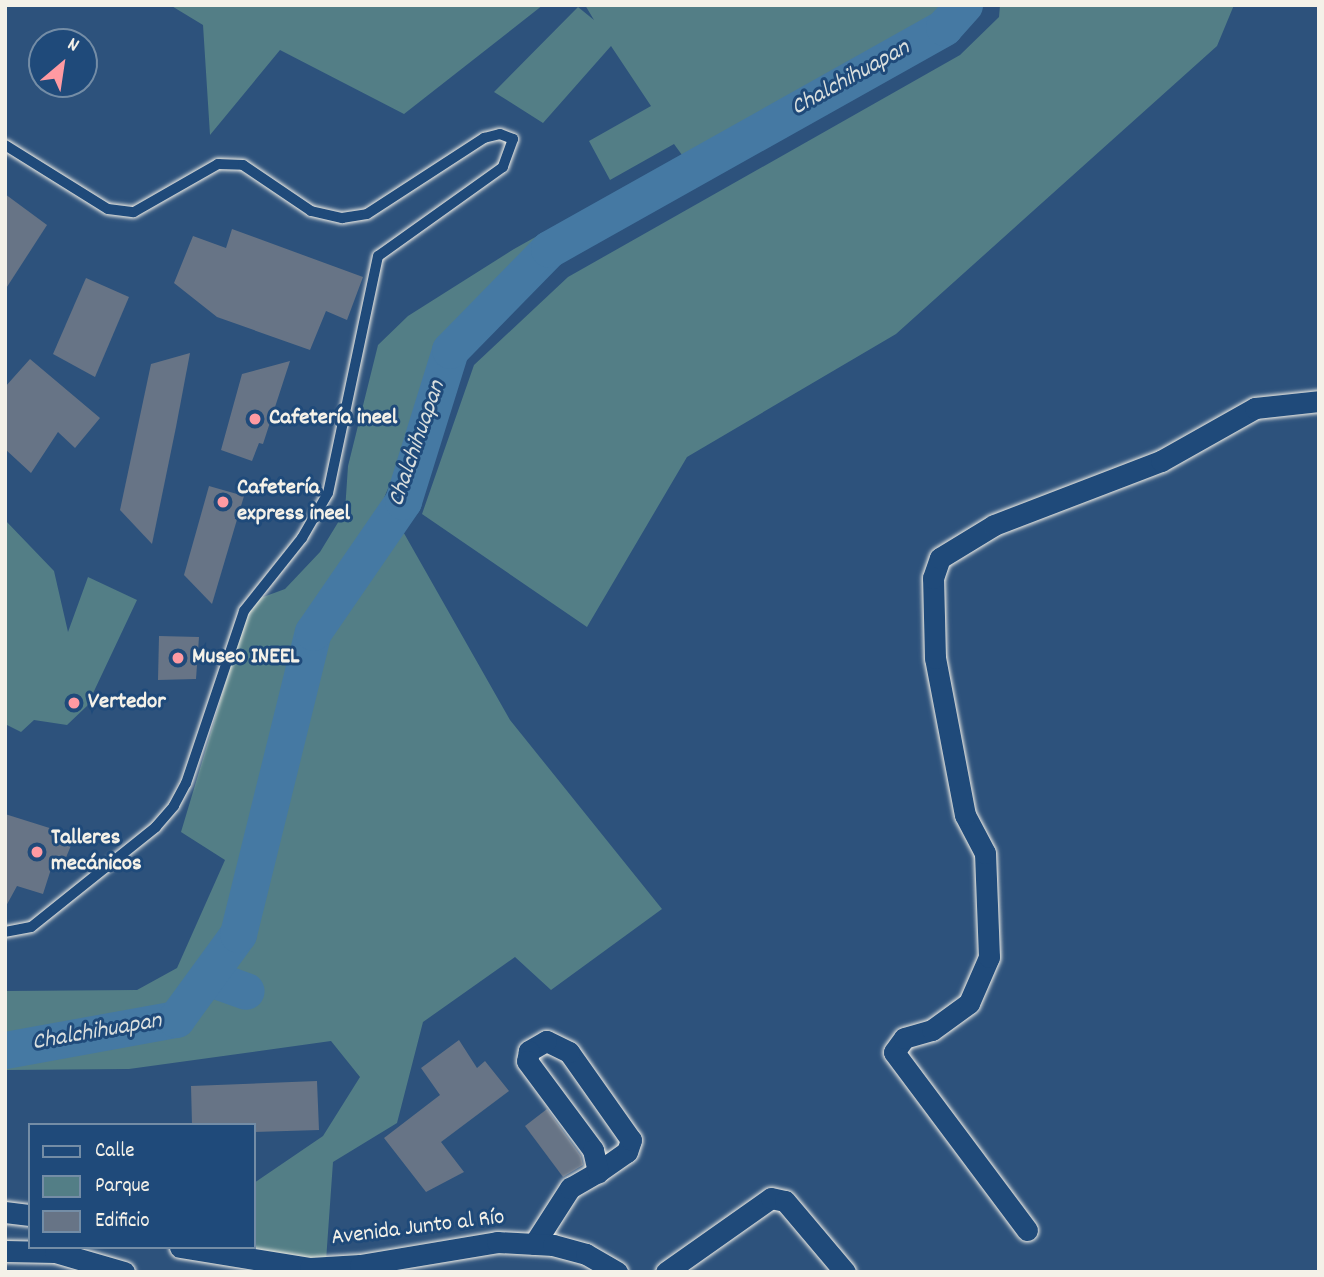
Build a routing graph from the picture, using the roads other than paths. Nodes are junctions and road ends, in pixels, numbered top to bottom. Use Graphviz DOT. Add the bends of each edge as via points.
graph roads {
  1 [pos="5,145"];
  2 [pos="1319,401"];
  3 [pos="5,932"];
  4 [pos="598,1172"];
  5 [pos="5,1212"];
  6 [pos="28,1215"];
  7 [pos="1027,1230"];
  8 [pos="534,1244"];
  9 [pos="192,1249"];
  10 [pos="5,1251"];
  11 [pos="361,1269"];
  12 [pos="124,1272"];
  13 [pos="617,1272"];
  14 [pos="666,1272"];
  15 [pos="845,1272"];
  1 -- 3 [label="lane" via="108,209 134,212 218,164 243,165 311,211 342,218 367,214 484,138 500,134 513,139 503,167 378,256 328,493 302,538 244,611 187,783 174,806 156,827 32,927"];
  2 -- 7 [label="street" via="1255,408 1161,461 994,525 940,558 933,578 935,658 965,815 985,853 989,957 969,1003 932,1030 904,1038 894,1052"];
  4 -- 4 [label="street" via="626,1153 631,1140 569,1052 546,1041 529,1051 527,1061 593,1150"];
  4 -- 8 [label="street" via="570,1188"];
  5 -- 6 [label="street"];
  8 -- 11 [label="street, Avenida Junto al Río" via="497,1242"];
  8 -- 13 [label="street, Avenida Junto al Río" via="586,1254"];
  9 -- 11 [label="street, Avenida Junto al Río" via="310,1268"];
  10 -- 12 [label="street" via="55,1252"];
  14 -- 15 [label="street" via="771,1198 785,1202"];
}
